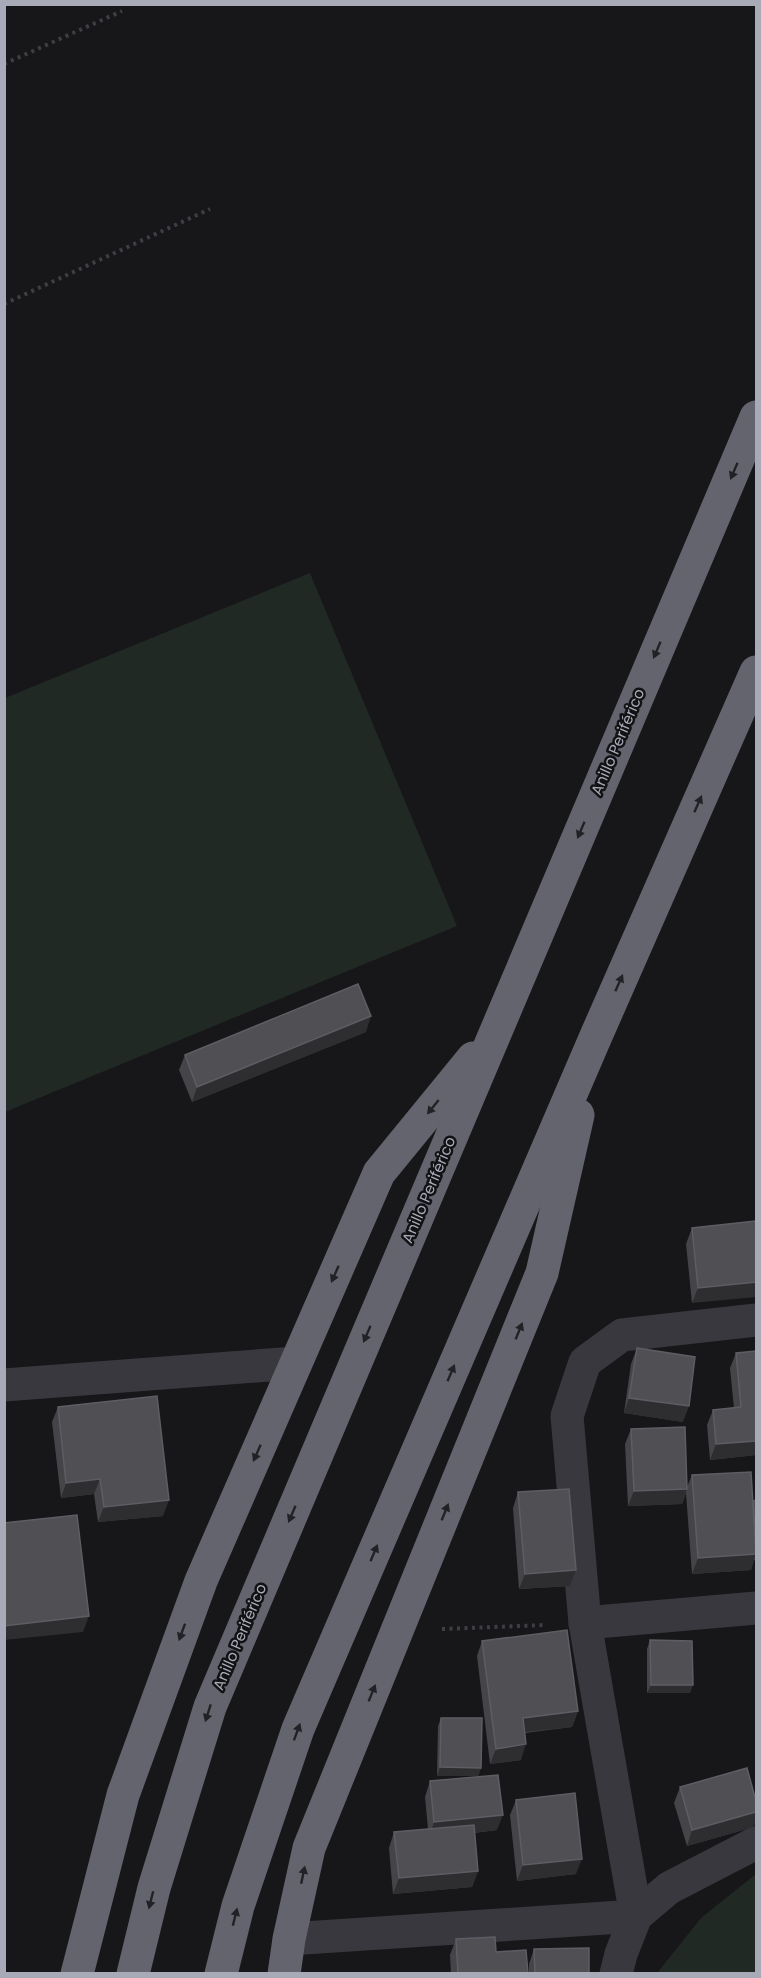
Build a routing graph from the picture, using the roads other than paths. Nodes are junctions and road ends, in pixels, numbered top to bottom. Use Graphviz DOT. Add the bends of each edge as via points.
graph roads {
  1 [pos="756,417"];
  2 [pos="756,672"];
  3 [pos="496,1029"];
  4 [pos="596,1036"];
  5 [pos="756,1320"];
  6 [pos="297,1363"];
  7 [pos="4,1385"];
  8 [pos="756,1608"];
  9 [pos="585,1623"];
  10 [pos="756,1843"];
  11 [pos="636,1916"];
  12 [pos="289,1939"];
  13 [pos="77,1974"];
  14 [pos="133,1974"];
  15 [pos="221,1974"];
  16 [pos="284,1974"];
  17 [pos="616,1974"];
  1 -- 3 [label="highway, Anillo Periférico, one-way"];
  4 -- 2 [label="highway, one-way"];
  3 -- 6 [label="highway, one-way" via="379,1173"];
  3 -- 14 [label="highway, Anillo Periférico, one-way" via="210,1707 154,1888"];
  12 -- 4 [label="highway, one-way" via="309,1848 542,1273"];
  15 -- 4 [label="highway, one-way" via="238,1906 298,1729"];
  5 -- 9 [label="street" via="621,1335 585,1362 567,1416"];
  6 -- 7 [label="street"];
  6 -- 13 [label="highway, one-way" via="201,1581 123,1794"];
  8 -- 9 [label="street"];
  9 -- 11 [label="street"];
  10 -- 11 [label="street" via="669,1888"];
  11 -- 12 [label="street"];
  11 -- 17 [label="street"];
  12 -- 16 [label="highway"];
}
